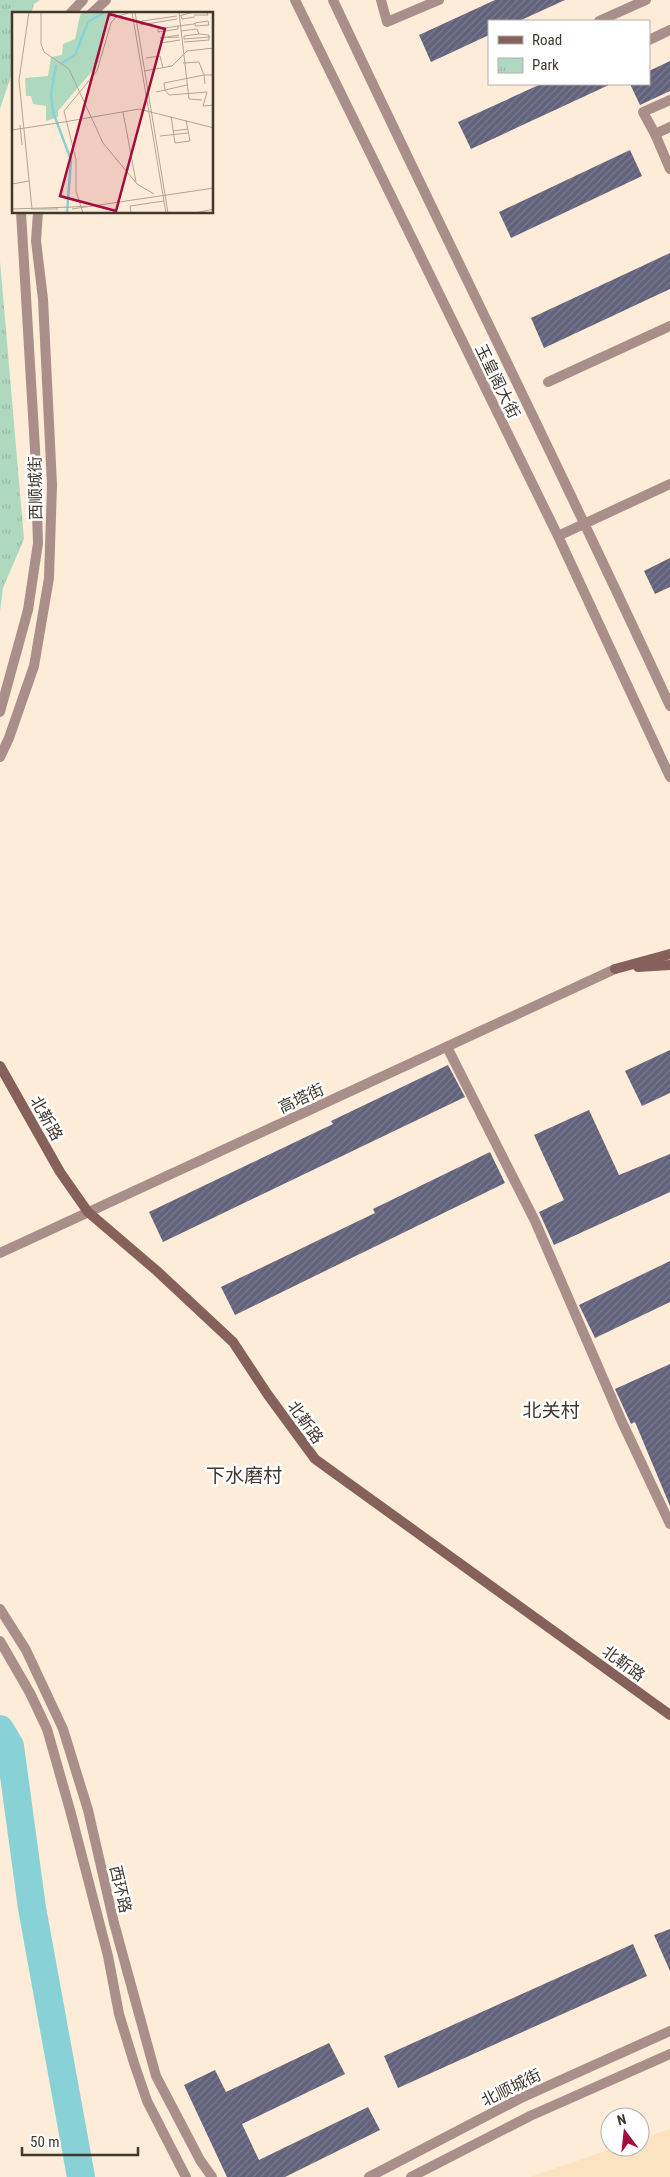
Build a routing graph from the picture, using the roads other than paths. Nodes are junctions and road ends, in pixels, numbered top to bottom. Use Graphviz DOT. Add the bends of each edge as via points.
graph roads {
  1 [pos="83,0"];
  2 [pos="106,0"];
  3 [pos="295,0"];
  4 [pos="333,0"];
  5 [pos="381,0"];
  6 [pos="439,0"];
  7 [pos="646,0"];
  8 [pos="72,12"];
  9 [pos="93,12"];
  10 [pos="601,20"];
  11 [pos="670,30"];
  12 [pos="650,40"];
  13 [pos="670,100"];
  14 [pos="670,127"];
  15 [pos="655,134"];
  16 [pos="670,169"];
  17 [pos="21,214"];
  18 [pos="38,214"];
  19 [pos="670,326"];
  20 [pos="548,382"];
  21 [pos="670,484"];
  22 [pos="586,523"];
  23 [pos="558,536"];
  24 [pos="670,706"];
  25 [pos="0,712"];
  26 [pos="0,756"];
  27 [pos="670,777"];
  28 [pos="670,954"];
  29 [pos="670,965"];
  30 [pos="615,969"];
  31 [pos="447,1047"];
  32 [pos="0,1066"];
  33 [pos="88,1212"];
  34 [pos="0,1253"];
  35 [pos="670,1524"];
  36 [pos="0,1609"];
  37 [pos="0,1641"];
  38 [pos="670,1715"];
  39 [pos="670,2031"];
  40 [pos="670,2054"];
  41 [pos="186,2177"];
  42 [pos="212,2177"];
  43 [pos="369,2177"];
  44 [pos="410,2177"];
  1 -- 8 [label="street"];
  2 -- 9 [label="street"];
  3 -- 23 [label="street, 玉皇阁大街"];
  4 -- 22 [label="street, 玉皇阁大街"];
  5 -- 6 [label="street" via="387,22"];
  7 -- 10 [label="street"];
  11 -- 12 [label="street"];
  13 -- 15 [label="street" via="643,112"];
  14 -- 15 [label="street"];
  15 -- 16 [label="street"];
  17 -- 25 [label="street, 西顺城街" via="38,543 28,610"];
  18 -- 26 [label="street, 西顺城街" via="36,241 43,299 52,485 49,578 34,666"];
  19 -- 20 [label="street"];
  21 -- 22 [label="street"];
  22 -- 23 [label="street"];
  22 -- 24 [label="street, 玉皇阁大街"];
  23 -- 27 [label="street, 玉皇阁大街"];
  28 -- 30 [label="main road, 高塔街"];
  29 -- 30 [label="main road, 高塔街"];
  30 -- 31 [label="street, 高塔街"];
  31 -- 33 [label="street, 高塔街"];
  31 -- 35 [label="street" via="535,1221"];
  32 -- 33 [label="main road, 北靳路" via="60,1172"];
  33 -- 34 [label="street, 高塔街"];
  33 -- 38 [label="main road, 北靳路" via="233,1342 316,1459"];
  36 -- 42 [label="street, 西环路" via="26,1650 63,1729 88,1810 114,1923 156,2076"];
  37 -- 41 [label="street, 西环路" via="47,1729 134,2063 147,2102"];
  39 -- 43 [label="street, 北顺城街" via="521,2098"];
  40 -- 44 [label="street" via="530,2116"];
}
